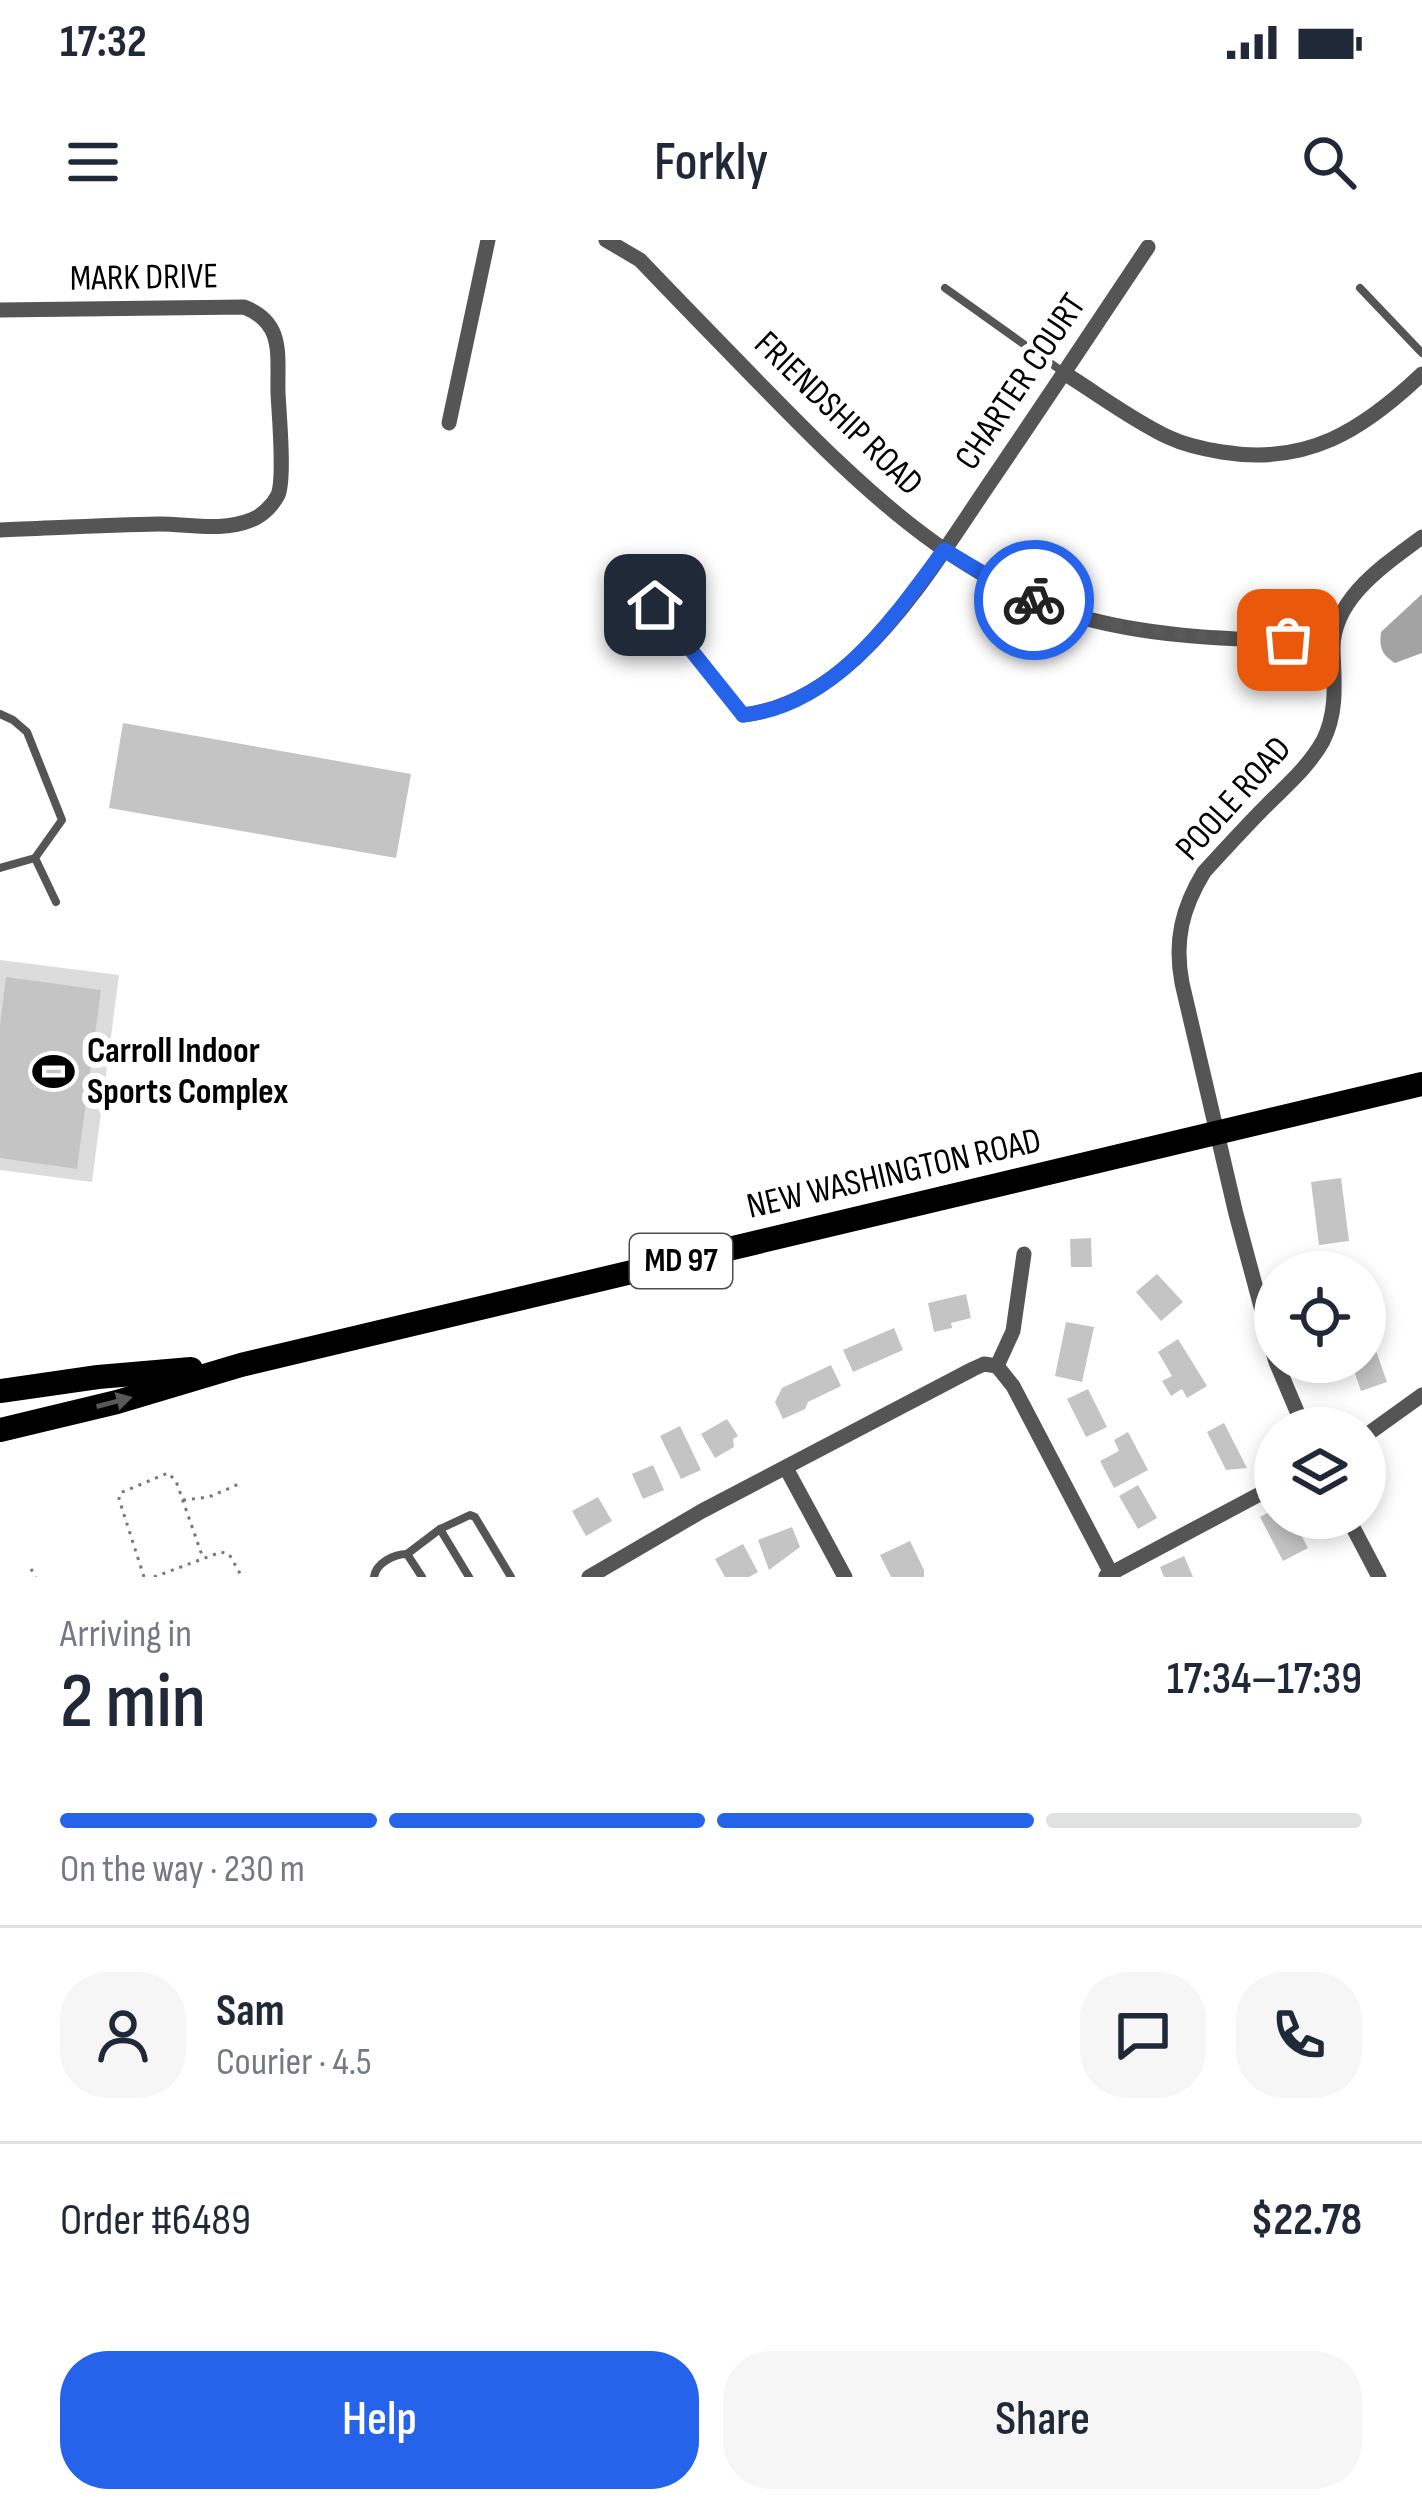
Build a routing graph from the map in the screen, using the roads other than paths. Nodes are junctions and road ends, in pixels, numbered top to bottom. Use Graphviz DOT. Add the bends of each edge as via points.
graph roads {
  1 [pos="488,240"];
  2 [pos="606,240"];
  3 [pos="1148,247"];
  4 [pos="945,288"];
  5 [pos="1360,288"];
  6 [pos="0,310"];
  7 [pos="1422,353"];
  8 [pos="1064,373"];
  9 [pos="1422,374"];
  10 [pos="449,423"];
  11 [pos="0,530"];
  12 [pos="1422,538"];
  13 [pos="944,550"];
  14 [pos="655,605"];
  15 [pos="1333,643"];
  16 [pos="0,714"];
  17 [pos="743,715"];
  18 [pos="35,858"];
  19 [pos="0,868"];
  20 [pos="56,902"];
  21 [pos="1422,1084"];
  22 [pos="1218,1133"];
  23 [pos="1024,1254"];
  24 [pos="1254,1277"];
  25 [pos="241,1365"];
  26 [pos="997,1366"];
  27 [pos="0,1391"];
  28 [pos="1422,1395"];
  29 [pos="1386,1421"];
  30 [pos="0,1430"];
  31 [pos="786,1468"];
  32 [pos="1254,1497"];
  33 [pos="440,1529"];
  34 [pos="1359,1539"];
  35 [pos="407,1554"];
  36 [pos="598,1575"];
  37 [pos="1109,1576"];
  38 [pos="374,1577"];
  39 [pos="422,1577"];
  40 [pos="469,1577"];
  41 [pos="511,1577"];
  42 [pos="845,1577"];
  43 [pos="1379,1577"];
  1 -- 10 [label="street"];
  2 -- 13 [label="street, FRIENDSHIP ROAD" via="640,260 814,439"];
  3 -- 8 [label="street, CHARTER COURT"];
  4 -- 8 [label="lane"];
  5 -- 7 [label="lane"];
  6 -- 11 [label="street, MARK DRIVE" via="244,307 261,314 276,334 279,492 252,520 216,526"];
  8 -- 9 [label="street" via="1172,440 1258,456 1344,434"];
  8 -- 13 [label="street, CHARTER COURT"];
  12 -- 15 [label="street, POOLE ROAD" via="1369,578 1345,607"];
  13 -- 15 [label="street, FRIENDSHIP ROAD" via="1041,603 1110,624"];
  13 -- 17 [label="street, CHARTER COURT" via="840,672 791,702"];
  14 -- 17 [label="lane"];
  15 -- 22 [label="street, POOLE ROAD" via="1334,706 1321,745 1204,872 1180,928 1182,983"];
  16 -- 18 [label="lane" via="27,732 62,820"];
  18 -- 19 [label="lane"];
  18 -- 20 [label="lane"];
  21 -- 22 [label="main road, NEW WASHINGTON ROAD / MD 97"];
  22 -- 24 [label="street, POOLE ROAD"];
  22 -- 25 [label="main road, NEW WASHINGTON ROAD / MD 97"];
  23 -- 26 [label="street" via="1013,1331"];
  25 -- 27 [label="main road, NEW WASHINGTON ROAD / MD 97"];
  30 -- 25 [label="main road, NEW WASHINGTON ROAD / MD 97, one-way"];
  26 -- 31 [label="street" via="983,1364"];
  26 -- 37 [label="street"];
  28 -- 29 [label="street"];
  31 -- 36 [label="street"];
  31 -- 42 [label="street"];
  32 -- 37 [label="street"];
  33 -- 35 [label="lane"];
  33 -- 40 [label="lane"];
  33 -- 41 [label="lane" via="475,1517"];
  34 -- 43 [label="street"];
  35 -- 38 [label="lane" via="384,1562"];
  35 -- 39 [label="lane"];
}
